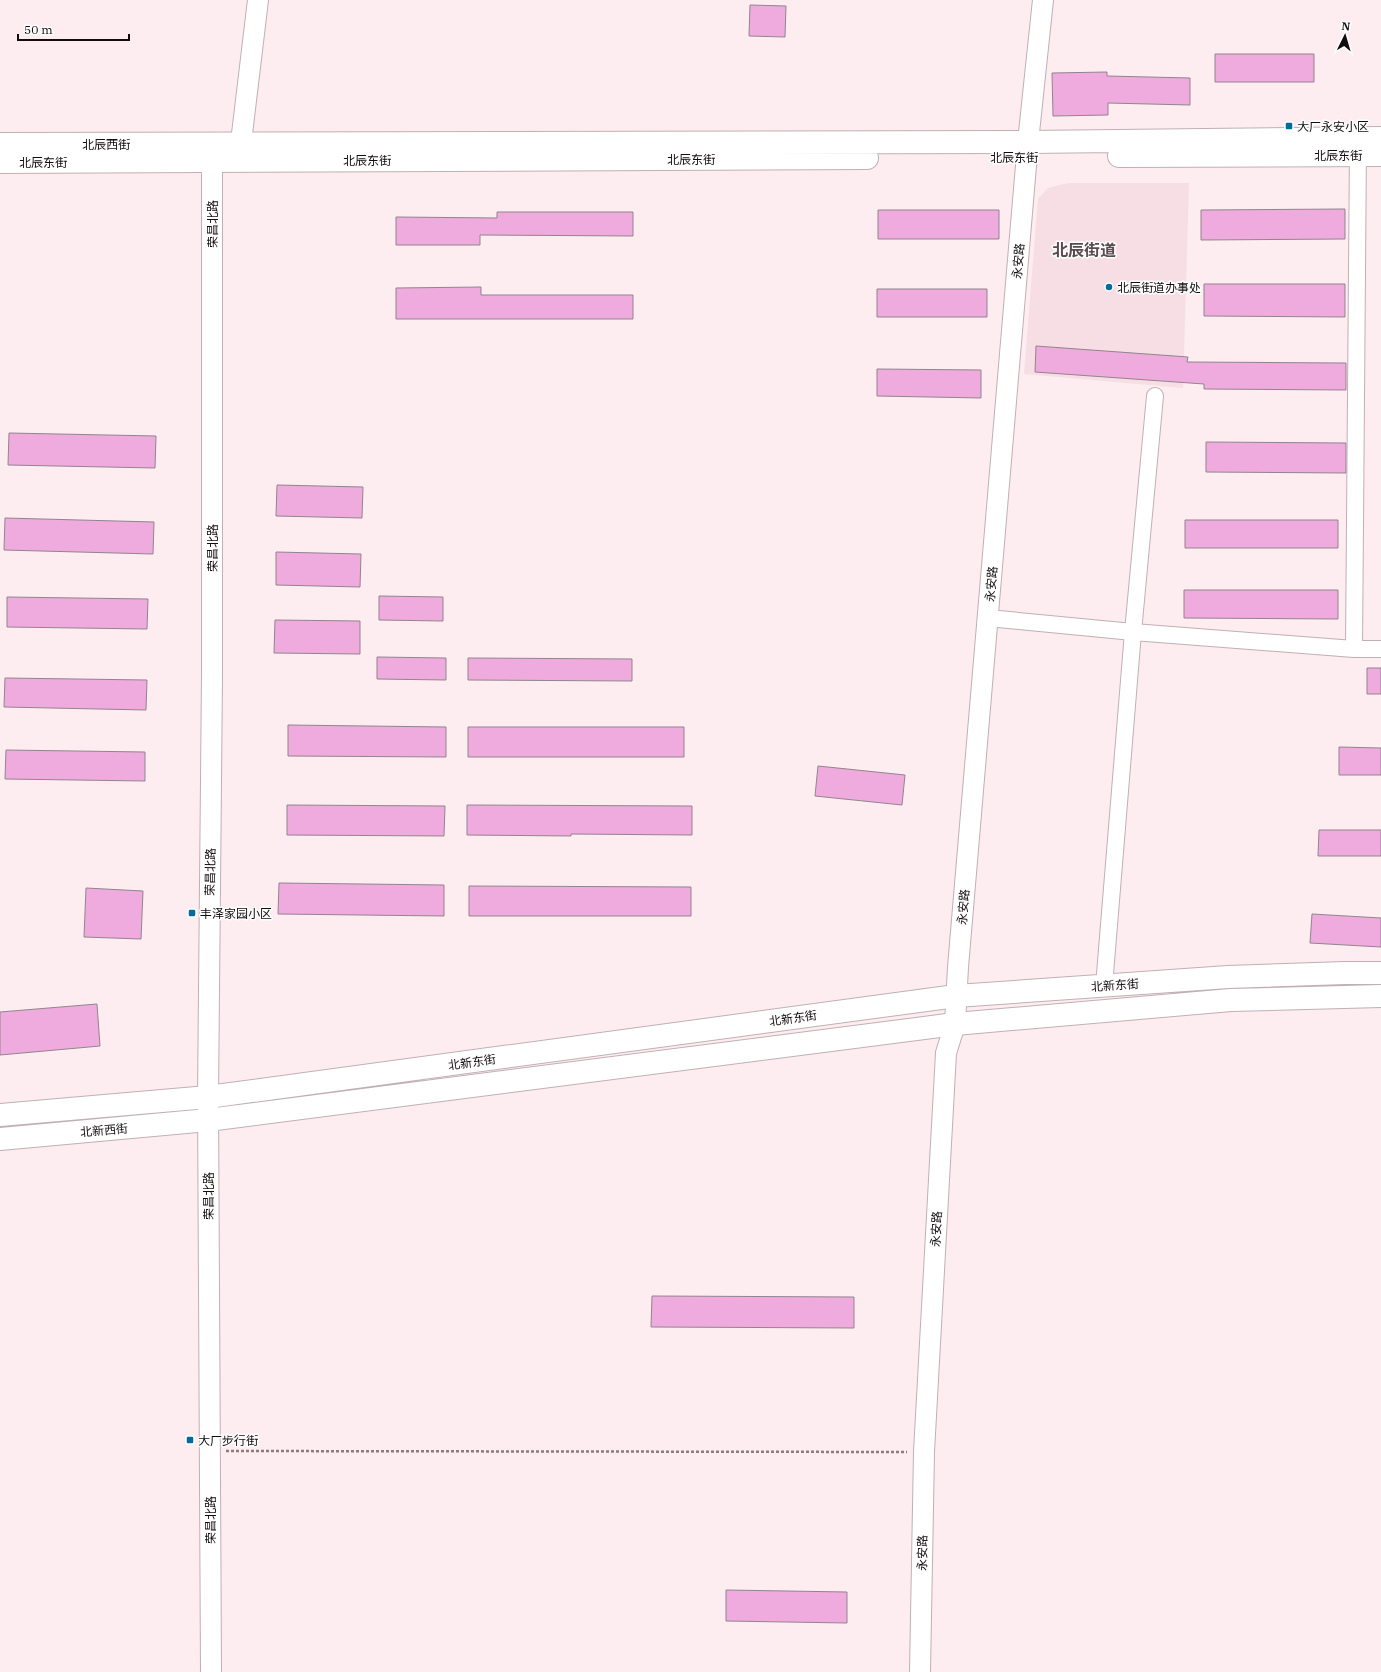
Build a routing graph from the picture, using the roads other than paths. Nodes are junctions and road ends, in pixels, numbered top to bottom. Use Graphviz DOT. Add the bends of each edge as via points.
graph roads {
  1 [pos="258,0"];
  2 [pos="1043,0"];
  3 [pos="1358,138"];
  4 [pos="1381,138"];
  5 [pos="0,144"];
  6 [pos="1027,150"];
  7 [pos="212,152"];
  8 [pos="1381,155"];
  9 [pos="239,161"];
  10 [pos="0,162"];
  11 [pos="1154,396"];
  12 [pos="988,618"];
  13 [pos="1133,632"];
  14 [pos="1354,649"];
  15 [pos="1381,649"];
  16 [pos="1381,973"];
  17 [pos="1104,986"];
  18 [pos="956,996"];
  19 [pos="1381,996"];
  20 [pos="955,1024"];
  21 [pos="550,1052"];
  22 [pos="553,1076"];
  23 [pos="208,1097"];
  24 [pos="0,1115"];
  25 [pos="208,1120"];
  26 [pos="0,1139"];
  27 [pos="210,1672"];
  28 [pos="920,1672"];
  1 -- 9 [label="street"];
  2 -- 6 [label="street, 永安路"];
  3 -- 4 [label="main road, 北辰东街"];
  3 -- 6 [label="main road, 北辰东街"];
  3 -- 14 [label="street"];
  5 -- 7 [label="main road, 北辰西街"];
  6 -- 7 [label="main road, 北辰东街"];
  6 -- 8 [label="main road, 北辰东街"];
  6 -- 9 [label="main road, 北辰东街"];
  6 -- 12 [label="street, 永安路"];
  7 -- 9 [label="main road, 北辰东街"];
  7 -- 10 [label="main road, 北辰东街"];
  7 -- 23 [label="street, 荣昌北路" via="212,675"];
  11 -- 13 [label="street"];
  12 -- 13 [label="street"];
  12 -- 18 [label="street, 永安路"];
  13 -- 14 [label="street"];
  13 -- 17 [label="street"];
  14 -- 15 [label="street"];
  16 -- 17 [label="main road, 北新东街" via="1228,977"];
  17 -- 18 [label="main road, 北新东街"];
  18 -- 20 [label="street, 永安路"];
  18 -- 21 [label="main road, 北新东街"];
  19 -- 20 [label="main road, 北新东街" via="1231,1000"];
  20 -- 22 [label="main road, 北新东街"];
  20 -- 28 [label="street, 永安路" via="946,1053 924,1452"];
  21 -- 22 [label="street"];
  21 -- 23 [label="main road, 北新东街"];
  22 -- 25 [label="main road, 北新东街"];
  23 -- 24 [label="main road, 北新西街"];
  23 -- 25 [label="street, 荣昌北路"];
  25 -- 26 [label="main road, 北新西街"];
  25 -- 27 [label="street, 荣昌北路"];
}
